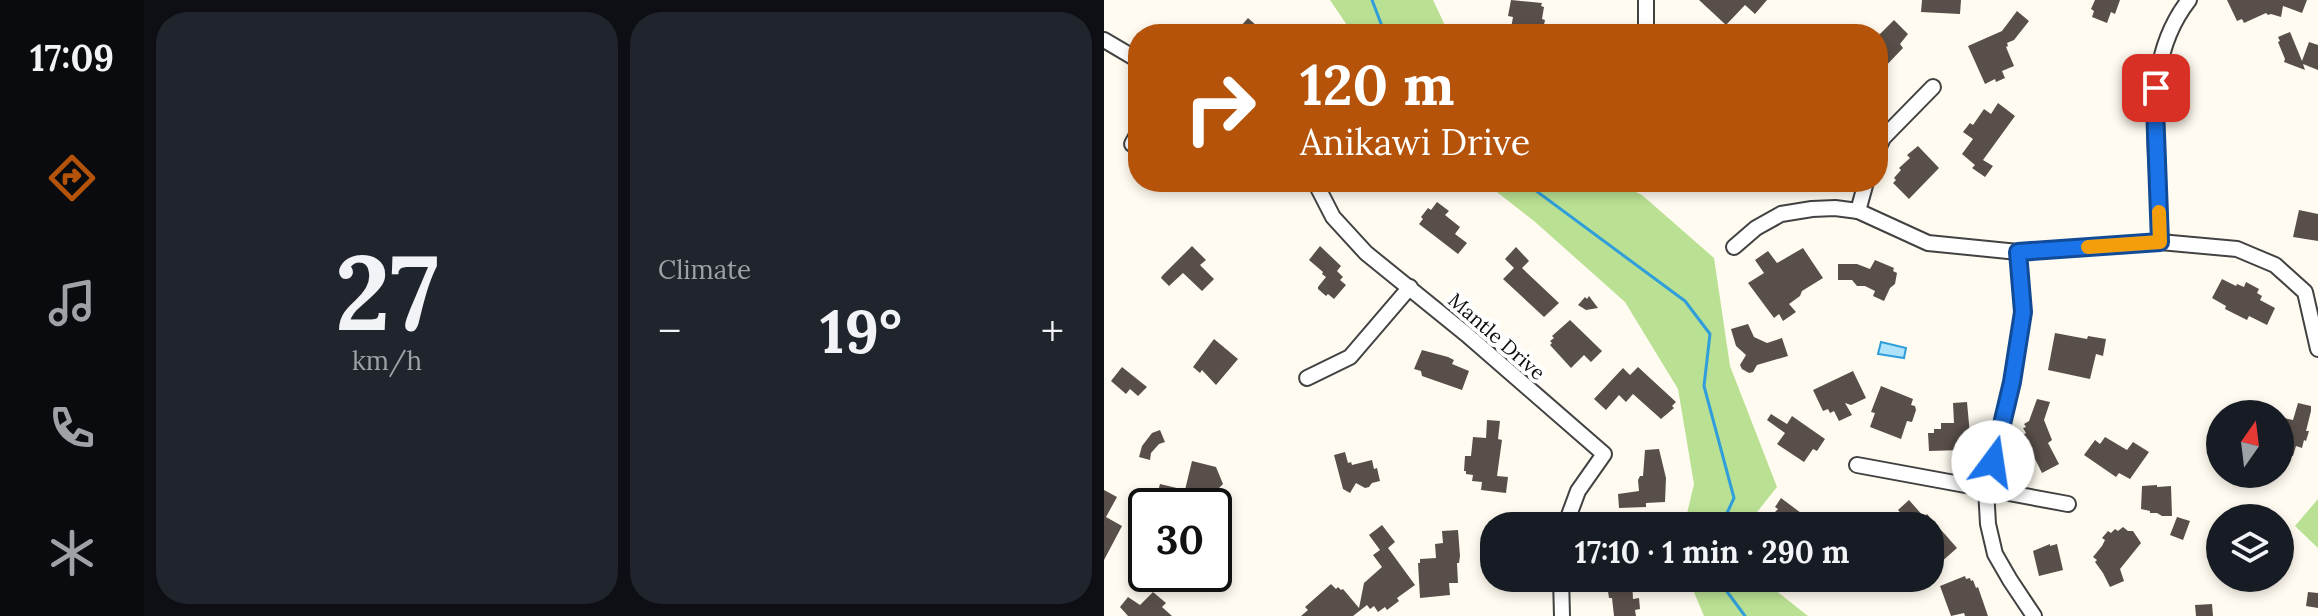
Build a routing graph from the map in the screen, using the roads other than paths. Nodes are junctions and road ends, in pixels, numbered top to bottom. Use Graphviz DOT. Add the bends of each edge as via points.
graph roads {
  1 [pos="1646,0"];
  2 [pos="2189,0"];
  3 [pos="1646,24"];
  4 [pos="1104,40"];
  5 [pos="1128,54"];
  6 [pos="1933,87"];
  7 [pos="1888,133"];
  8 [pos="1320,192"];
  9 [pos="1863,192"];
  10 [pos="1858,211"];
  11 [pos="2160,242"];
  12 [pos="1734,247"];
  13 [pos="2018,252"];
  14 [pos="1410,287"];
  15 [pos="2312,288"];
  16 [pos="2318,349"];
  17 [pos="1307,378"];
  18 [pos="1857,465"];
  19 [pos="1986,489"];
  20 [pos="2068,504"];
  21 [pos="1570,512"];
  22 [pos="1561,592"];
  23 [pos="1562,616"];
  24 [pos="2034,616"];
  1 -- 3 [label="street"];
  2 -- 11 [label="street" via="2166,39 2157,70"];
  4 -- 5 [label="street"];
  6 -- 7 [label="street"];
  8 -- 14 [label="street, Mantle Drive" via="1333,217 1366,253"];
  9 -- 10 [label="street"];
  10 -- 12 [label="street" via="1781,214"];
  10 -- 13 [label="street" via="1928,243"];
  11 -- 13 [label="street"];
  11 -- 15 [label="street" via="2237,249"];
  13 -- 19 [label="street" via="2023,312"];
  14 -- 17 [label="street" via="1350,357"];
  14 -- 21 [label="street, Mantle Drive" via="1604,454"];
  15 -- 16 [label="street"];
  18 -- 19 [label="street"];
  19 -- 20 [label="street"];
  19 -- 24 [label="street" via="1995,554"];
  22 -- 23 [label="street"];
}
